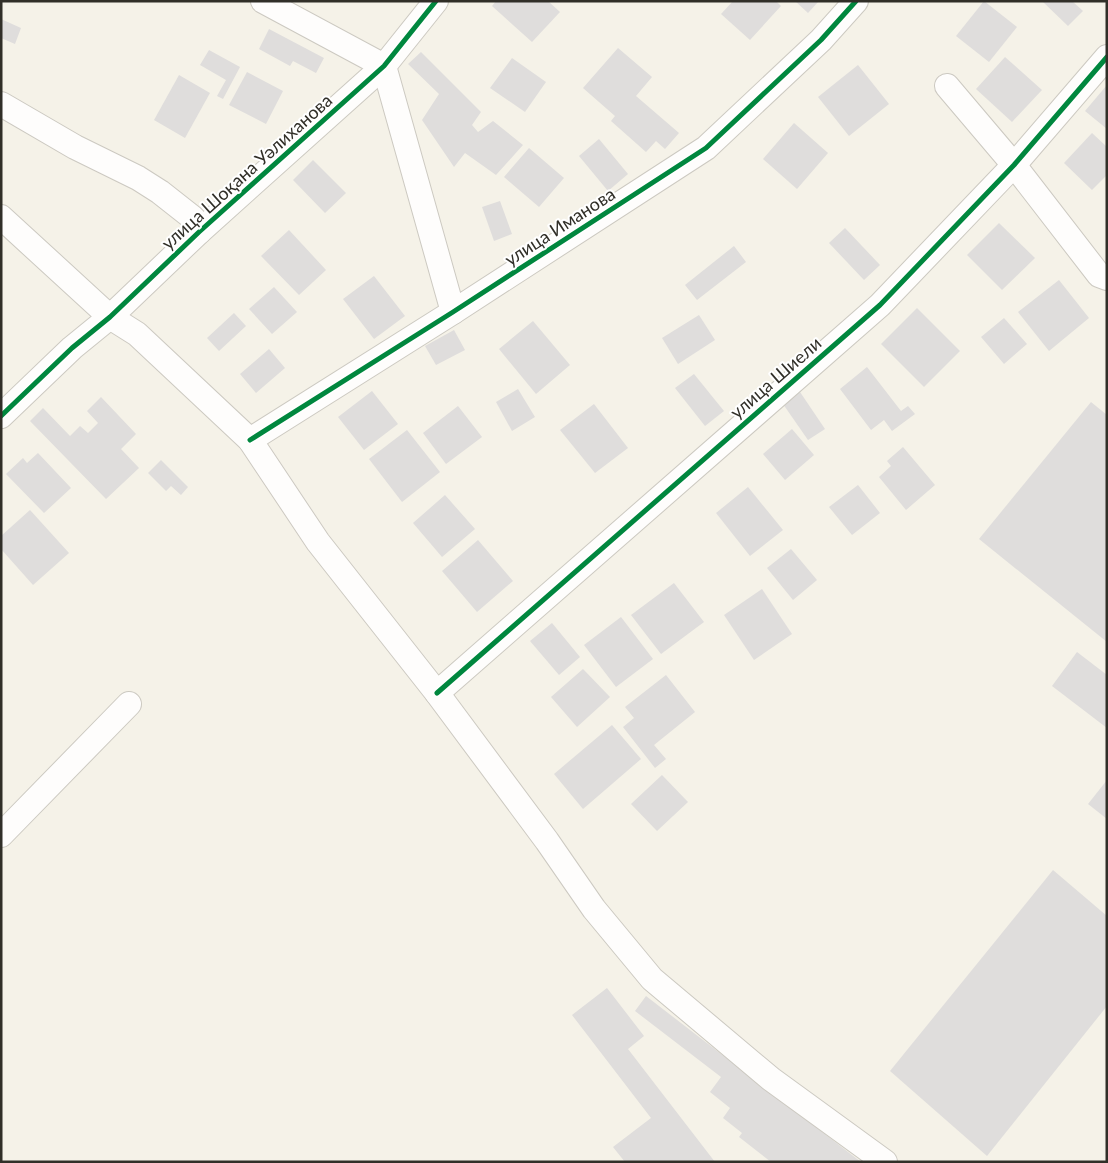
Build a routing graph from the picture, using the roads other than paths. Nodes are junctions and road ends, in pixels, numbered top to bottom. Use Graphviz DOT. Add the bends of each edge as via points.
graph roads {
  1 [pos="263,1"];
  2 [pos="436,1"];
  3 [pos="856,1"];
  4 [pos="1107,57"];
  5 [pos="384,66"];
  6 [pos="947,86"];
  7 [pos="1,104"];
  8 [pos="1014,165"];
  9 [pos="1,217"];
  10 [pos="199,232"];
  11 [pos="1107,278"];
  12 [pos="453,312"];
  13 [pos="110,317"];
  14 [pos="1,416"];
  15 [pos="250,440"];
  16 [pos="437,692"];
  17 [pos="129,704"];
  18 [pos="1,835"];
  19 [pos="885,1162"];
  1 -- 5 [label="street"];
  2 -- 5 [label="street, улица Шоқана Уәлиханова"];
  3 -- 12 [label="street, улица Иманова" via="821,40 706,148"];
  4 -- 8 [label="street, улица Шиели"];
  5 -- 10 [label="street, улица Шоқана Уәлиханова"];
  5 -- 12 [label="street"];
  6 -- 8 [label="street"];
  7 -- 10 [label="street" via="75,147 138,178 193,218"];
  8 -- 11 [label="street" via="1099,274"];
  8 -- 16 [label="street, улица Шиели" via="880,305"];
  9 -- 13 [label="street"];
  10 -- 13 [label="street, улица Шоқана Уәлиханова"];
  12 -- 15 [label="street, улица Иманова"];
  13 -- 14 [label="street, улица Шоқана Уәлиханова" via="72,348"];
  13 -- 15 [label="street" via="137,334"];
  15 -- 16 [label="street" via="318,542"];
  16 -- 19 [label="street" via="594,909 652,980 771,1079"];
  17 -- 18 [label="street"];
}
